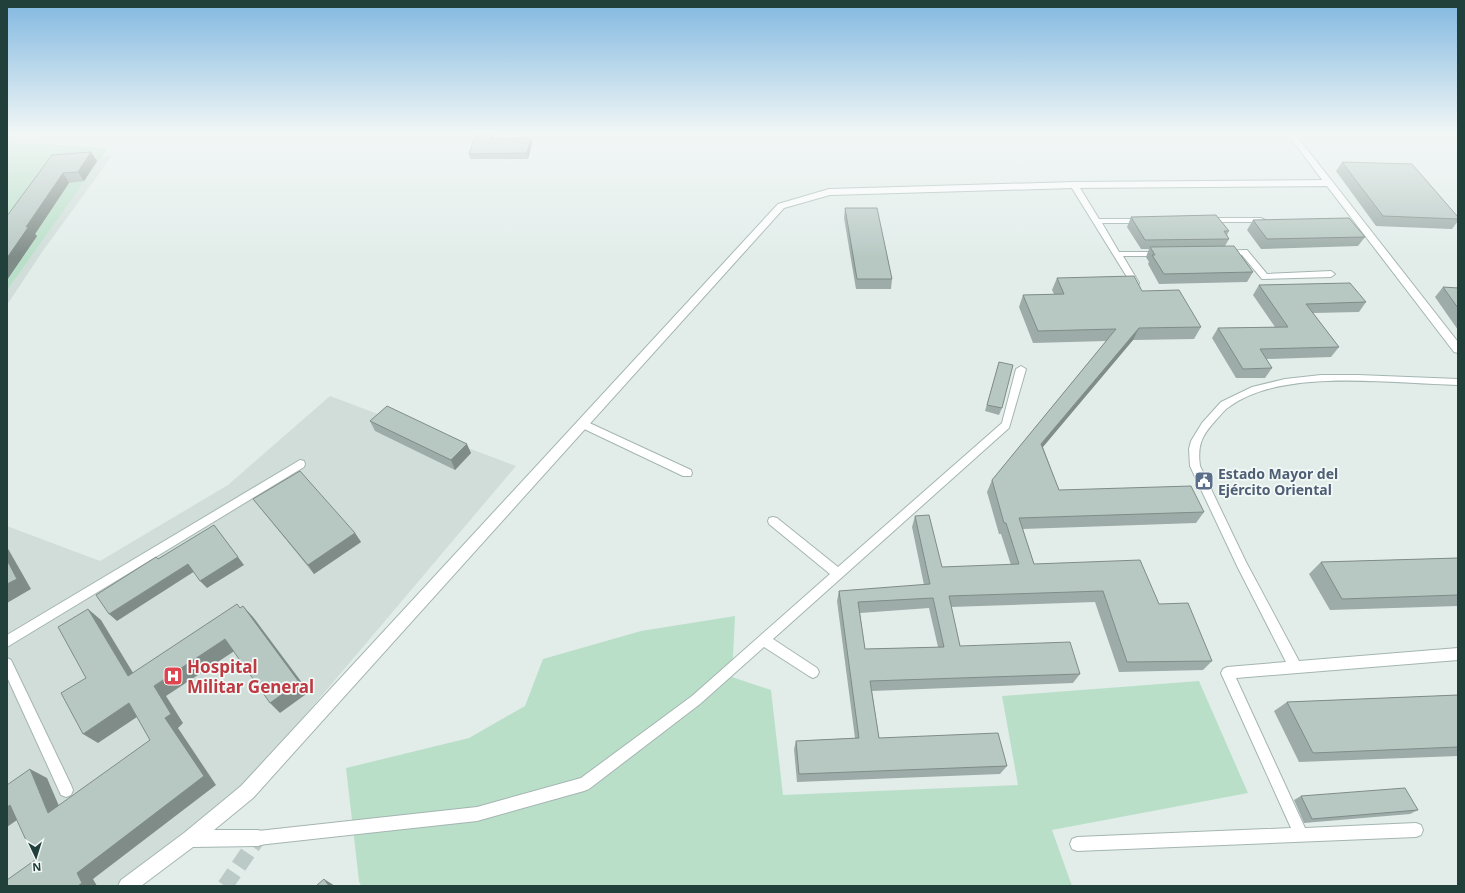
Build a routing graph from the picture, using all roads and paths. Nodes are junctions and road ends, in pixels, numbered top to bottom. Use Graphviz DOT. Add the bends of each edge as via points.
graph roads {
  1 [pos="1323,175"];
  2 [pos="1329,183"];
  3 [pos="1074,185"];
  4 [pos="1198,220"];
  5 [pos="1261,220"];
  6 [pos="1097,221"];
  7 [pos="1151,221"];
  8 [pos="1173,253"];
  9 [pos="1212,253"];
  10 [pos="1117,254"];
  11 [pos="1331,274"];
  12 [pos="1135,283"];
  13 [pos="1458,349"];
  14 [pos="1021,369"];
  15 [pos="1458,382"];
  16 [pos="582,424"];
  17 [pos="300,464"];
  18 [pos="687,473"];
  19 [pos="773,521"];
  20 [pos="838,574"];
  21 [pos="764,640"];
  22 [pos="7,641"];
  23 [pos="1458,654"];
  24 [pos="7,664"];
  25 [pos="1294,667"];
  26 [pos="813,672"];
  27 [pos="66,790"];
  28 [pos="1416,830"];
  29 [pos="1300,834"];
  30 [pos="258,838"];
  31 [pos="190,839"];
  32 [pos="1077,844"];
  33 [pos="127,886"];
  1 -- 2 [label="lane"];
  2 -- 3 [label="street"];
  2 -- 13 [label="street"];
  3 -- 6 [label="lane"];
  3 -- 16 [label="street" via="830,192 781,206"];
  4 -- 5 [label="lane"];
  6 -- 7 [label="lane"];
  6 -- 10 [label="lane"];
  8 -- 10 [label="lane"];
  9 -- 11 [label="lane" via="1244,252 1265,277"];
  10 -- 12 [label="lane"];
  14 -- 20 [label="lane" via="1006,425"];
  15 -- 25 [label="lane" via="1320,377 1281,382 1238,396 1226,403 1211,416 1197,440 1192,450 1196,466 1242,565"];
  16 -- 18 [label="lane"];
  16 -- 31 [label="street" via="247,792"];
  17 -- 22 [label="lane"];
  19 -- 20 [label="lane"];
  20 -- 21 [label="lane"];
  21 -- 26 [label="lane"];
  21 -- 30 [label="lane" via="696,700 584,784 477,814"];
  23 -- 25 [label="lane"];
  24 -- 27 [label="lane"];
  25 -- 29 [label="lane" via="1227,673"];
  28 -- 29 [label="lane"];
  29 -- 32 [label="lane"];
  30 -- 31 [label="street"];
  31 -- 33 [label="street"];
}
